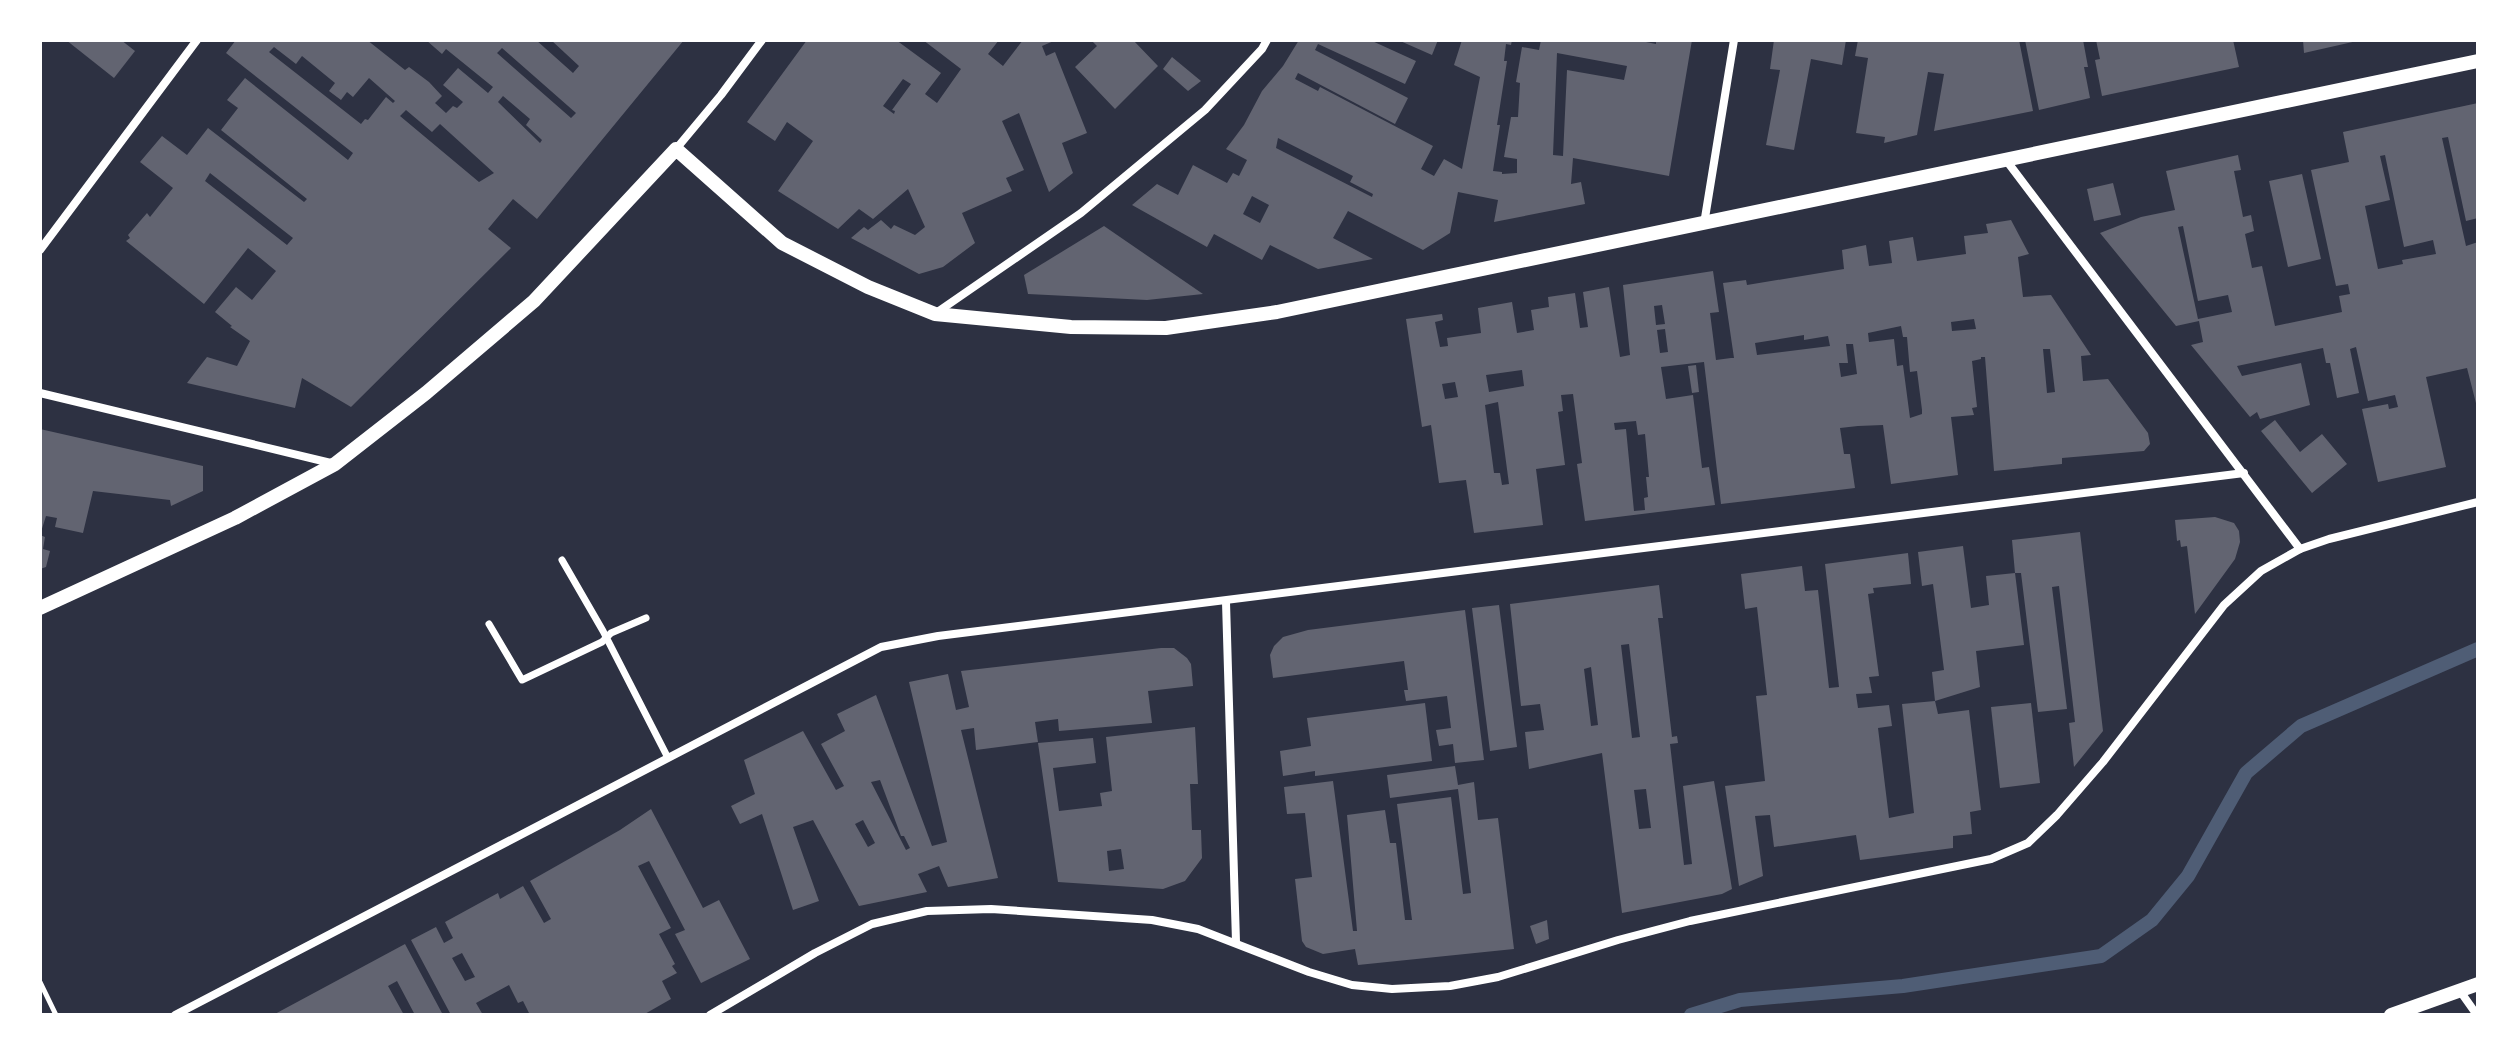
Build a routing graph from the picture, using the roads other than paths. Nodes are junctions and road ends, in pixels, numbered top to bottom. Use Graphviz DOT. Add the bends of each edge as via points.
graph roads {
  1 [pos="197,40"];
  2 [pos="762,40"];
  3 [pos="1267,40"];
  4 [pos="1734,40"];
  5 [pos="2478,61"];
  6 [pos="676,149"];
  7 [pos="2006,160"];
  8 [pos="1704,225"];
  9 [pos="40,250"];
  10 [pos="935,314"];
  11 [pos="40,393"];
  12 [pos="335,464"];
  13 [pos="2244,473"];
  14 [pos="2478,502"];
  15 [pos="2300,549"];
  16 [pos="562,560"];
  17 [pos="1226,602"];
  18 [pos="40,608"];
  19 [pos="646,618"];
  20 [pos="489,624"];
  21 [pos="606,638"];
  22 [pos="667,756"];
  23 [pos="1236,942"];
  24 [pos="2478,984"];
  25 [pos="2460,991"];
  26 [pos="175,1015"];
  27 [pos="710,1015"];
  28 [pos="2391,1015"];
  29 [pos="2477,1015"];
  1 -- 9 [label="street"];
  2 -- 6 [label="street"];
  3 -- 10 [label="street" via="1205,110 1081,213"];
  4 -- 8 [label="street"];
  5 -- 7 [label="street"];
  6 -- 10 [label="street" via="782,243"];
  6 -- 12 [label="street" via="534,301"];
  7 -- 8 [label="street"];
  7 -- 13 [label="street"];
  8 -- 10 [label="street" via="1277,312 1166,328 1071,327"];
  11 -- 12 [label="street"];
  12 -- 18 [label="street" via="235,518"];
  13 -- 15 [label="street"];
  13 -- 17 [label="street"];
  14 -- 15 [label="street"];
  15 -- 23 [label="street" via="2261,571 2224,605 2057,815 2028,843 1991,859 1690,921 1450,986 1352,985"];
  16 -- 21 [label="street"];
  17 -- 22 [label="street" via="881,647"];
  17 -- 23 [label="street"];
  19 -- 21 [label="street"];
  20 -- 21 [label="street" via="522,680"];
  21 -- 22 [label="street"];
  22 -- 26 [label="street"];
  23 -- 27 [label="street" via="1152,920 991,909 927,911 872,924"];
  24 -- 25 [label="street"];
  25 -- 28 [label="street"];
  25 -- 29 [label="street"];
}
